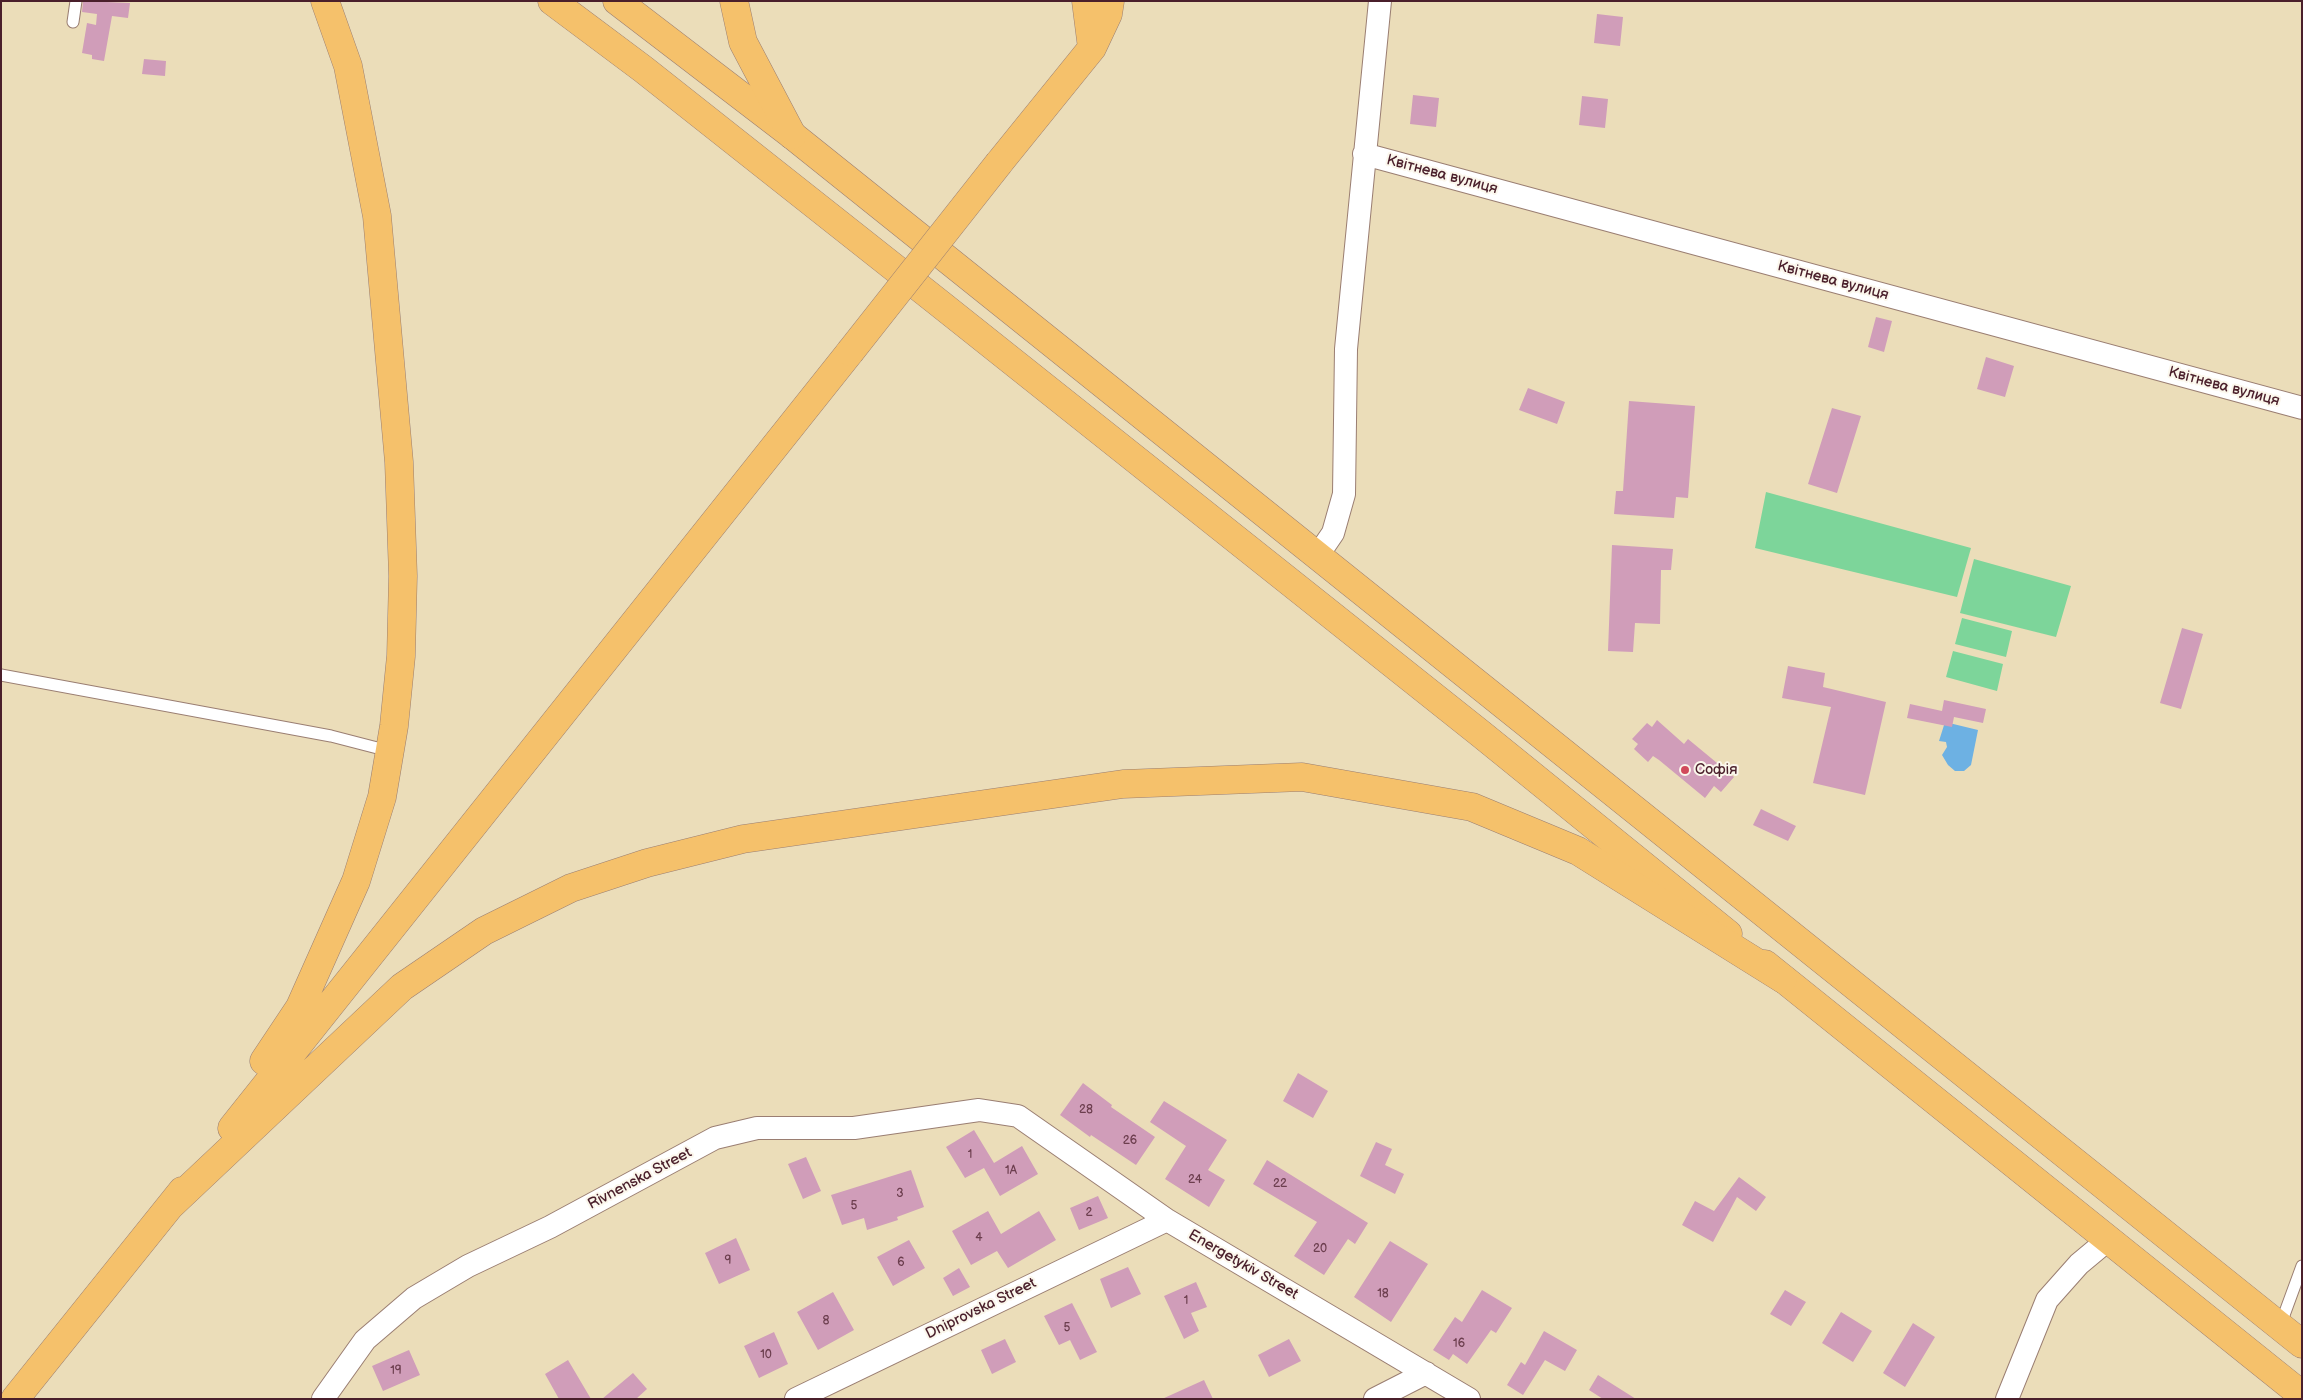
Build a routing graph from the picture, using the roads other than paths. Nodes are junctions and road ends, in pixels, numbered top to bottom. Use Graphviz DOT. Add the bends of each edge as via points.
graph roads {
  1 [pos="76,1"];
  2 [pos="325,1"];
  3 [pos="552,1"];
  4 [pos="617,1"];
  5 [pos="734,1"];
  6 [pos="1086,1"];
  7 [pos="1110,1"];
  8 [pos="1380,1"];
  9 [pos="73,22"];
  10 [pos="1092,48"];
  11 [pos="792,135"];
  12 [pos="1364,154"];
  13 [pos="2302,408"];
  14 [pos="1318,555"];
  15 [pos="1,675"];
  16 [pos="389,751"];
  17 [pos="1783,978"];
  18 [pos="1022,1118"];
  19 [pos="170,1205"];
  20 [pos="1167,1220"];
  21 [pos="2108,1239"];
  22 [pos="2302,1266"];
  23 [pos="2280,1326"];
  24 [pos="2302,1344"];
  25 [pos="1426,1372"];
  26 [pos="2302,1395"];
  27 [pos="15,1399"];
  28 [pos="323,1399"];
  29 [pos="796,1399"];
  30 [pos="1375,1399"];
  31 [pos="1469,1399"];
  32 [pos="2007,1399"];
  1 -- 9 [label="lane"];
  2 -- 16 [label="main road" via="348,66 377,216 399,462 404,576 401,656"];
  3 -- 17 [label="main road" via="977,333"];
  4 -- 11 [label="main road"];
  5 -- 11 [label="main road" via="743,42"];
  6 -- 10 [label="main road"];
  7 -- 10 [label="main road" via="1108,14"];
  8 -- 12 [label="street"];
  10 -- 19 [label="main road, bridge"];
  11 -- 14 [label="main road"];
  12 -- 13 [label="street, Квітнева вулиця"];
  12 -- 14 [label="street" via="1346,349 1344,494 1333,533"];
  14 -- 23 [label="main road"];
  15 -- 16 [label="lane" via="331,736"];
  16 -- 19 [label="main road" via="382,796 356,882 300,1006"];
  17 -- 19 [label="main road" via="1578,851 1472,807 1302,777 1123,784 743,839 647,863 571,888 484,931 402,987"];
  17 -- 21 [label="main road"];
  18 -- 20 [label="street, Energetykiv Street"];
  18 -- 28 [label="street, Rivnenska Street" via="979,1110 854,1128 757,1128 715,1138 550,1227 468,1266 414,1298 365,1340"];
  19 -- 27 [label="main road"];
  20 -- 25 [label="street, Energetykiv Street"];
  20 -- 29 [label="street, Dniprovska Street"];
  21 -- 26 [label="main road"];
  21 -- 32 [label="street" via="2079,1264 2047,1300"];
  22 -- 23 [label="lane"];
  23 -- 24 [label="main road"];
  25 -- 30 [label="street"];
  25 -- 31 [label="street, Energetykiv Street"];
}
